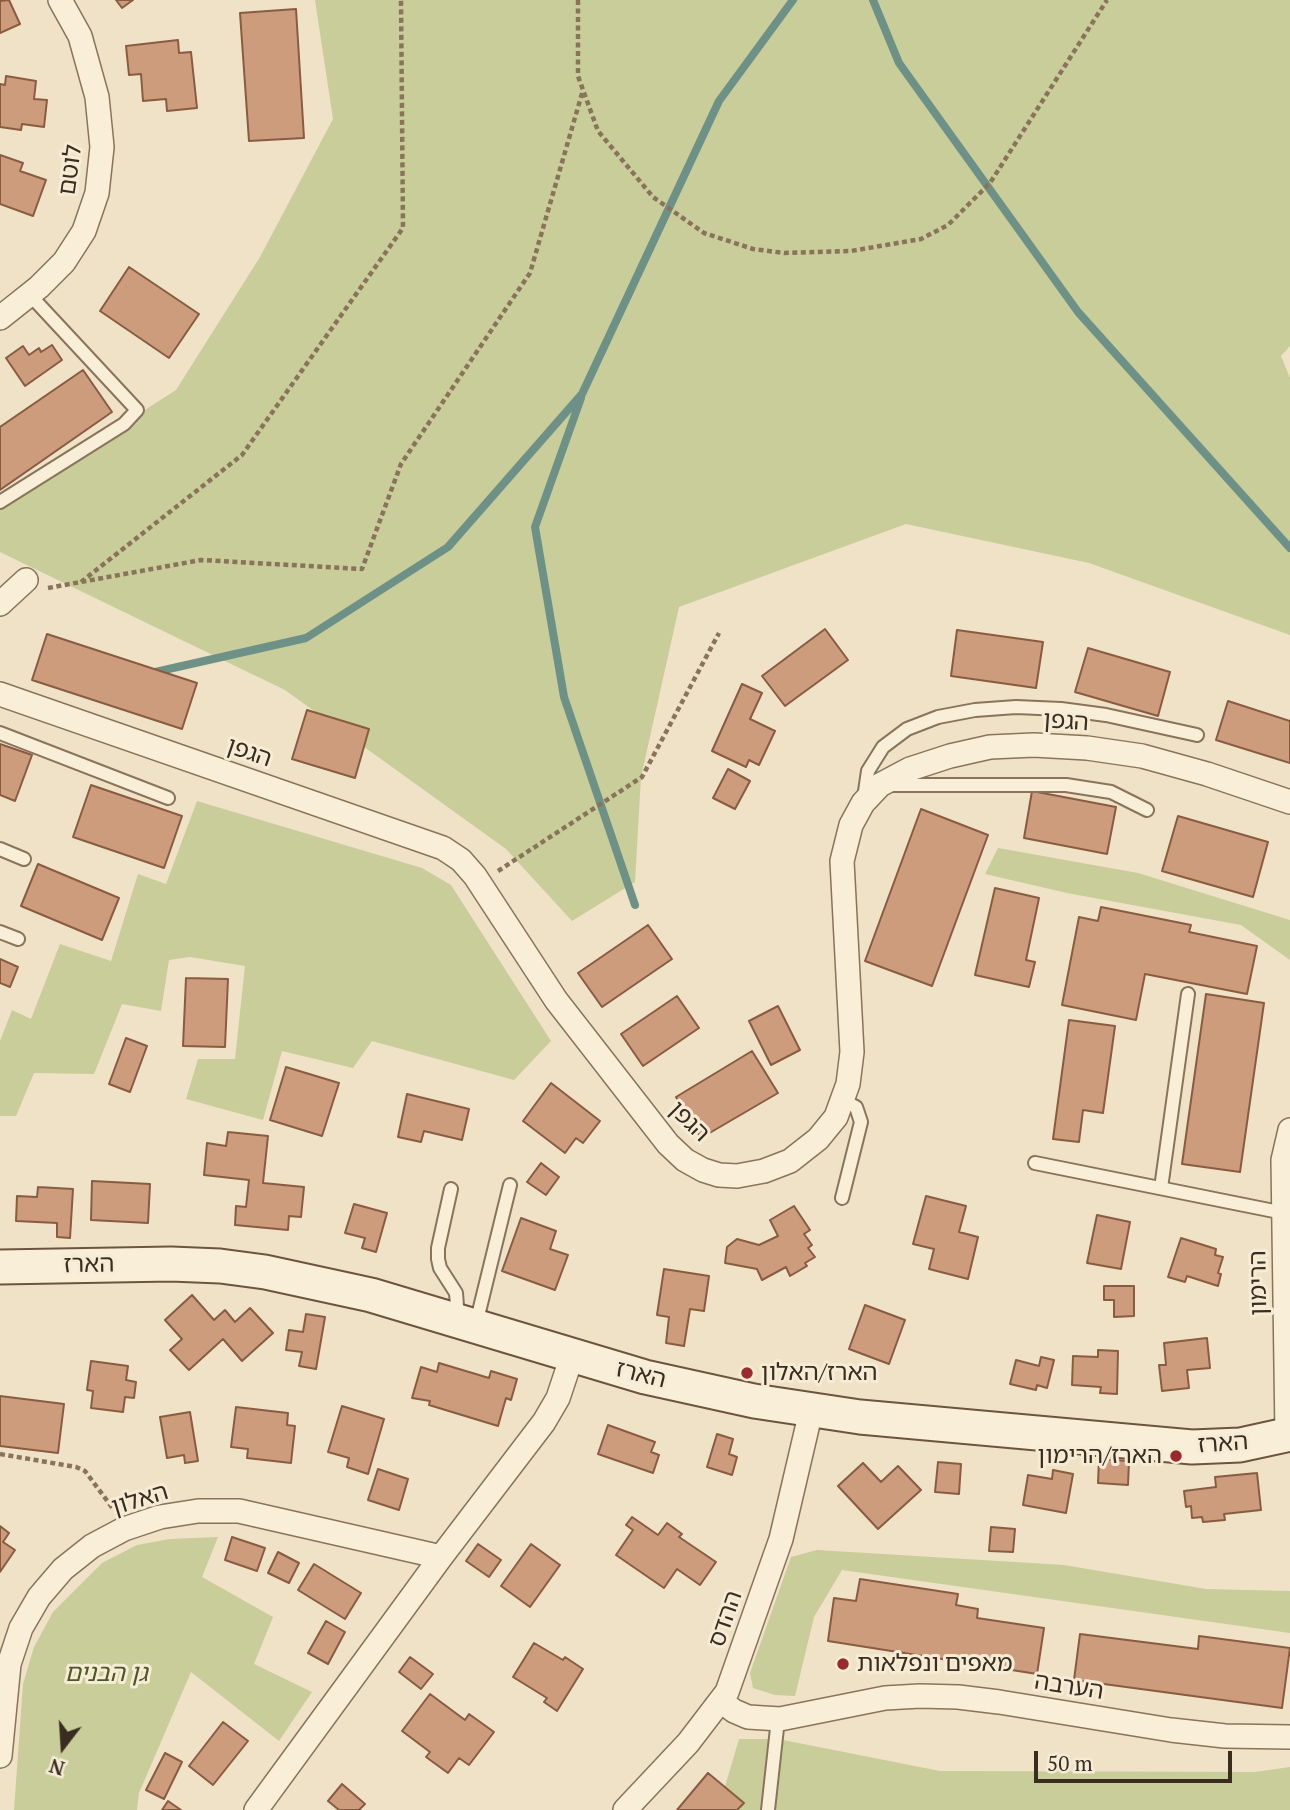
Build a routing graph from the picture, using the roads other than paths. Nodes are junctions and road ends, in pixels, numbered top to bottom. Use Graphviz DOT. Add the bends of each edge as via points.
graph roads {
  1 [pos="60,0"];
  2 [pos="30,295"];
  3 [pos="0,318"];
  4 [pos="0,502"];
  5 [pos="26,580"];
  6 [pos="0,604"];
  7 [pos="0,694"];
  8 [pos="0,733"];
  9 [pos="1196,735"];
  10 [pos="880,785"];
  11 [pos="167,798"];
  12 [pos="1290,802"];
  13 [pos="863,803"];
  14 [pos="1147,810"];
  15 [pos="0,849"];
  16 [pos="24,859"];
  17 [pos="0,932"];
  18 [pos="18,939"];
  19 [pos="1188,993"];
  20 [pos="842,1100"];
  21 [pos="1290,1130"];
  22 [pos="1035,1163"];
  23 [pos="510,1185"];
  24 [pos="1161,1188"];
  25 [pos="451,1189"];
  26 [pos="842,1198"];
  27 [pos="1284,1213"];
  28 [pos="0,1267"];
  29 [pos="467,1324"];
  30 [pos="572,1356"];
  31 [pos="811,1410"];
  32 [pos="1288,1435"];
  33 [pos="441,1557"];
  34 [pos="721,1701"];
  35 [pos="778,1719"];
  36 [pos="1290,1737"];
  37 [pos="0,1756"];
  38 [pos="256,1810"];
  39 [pos="625,1810"];
  40 [pos="768,1810"];
  1 -- 2 [label="street, לוטם" via="80,36 92,75 101,120 101,171 79,239 64,262"];
  2 -- 3 [label="street, לוטם"];
  2 -- 4 [label="lane" via="137,410 124,424"];
  5 -- 6 [label="street"];
  7 -- 20 [label="street, הגפן" via="443,848 461,860 555,1000 668,1144 703,1170 737,1175 790,1161 818,1139 836,1117"];
  8 -- 11 [label="lane"];
  9 -- 13 [label="lane" via="1061,709 1016,707 938,717 907,729 883,747 868,771"];
  10 -- 12 [label="street, הגפן" via="950,756 990,747 1034,745 1142,756"];
  10 -- 13 [label="street, הגפן"];
  10 -- 14 [label="lane" via="1066,785 1111,792"];
  13 -- 20 [label="street, הגפן" via="851,825 842,861 852,1052"];
  15 -- 16 [label="lane"];
  17 -- 18 [label="lane"];
  19 -- 24 [label="lane"];
  20 -- 26 [label="lane" via="856,1107 861,1122"];
  21 -- 27 [label="street, הרימון" via="1283,1160"];
  22 -- 24 [label="lane"];
  23 -- 29 [label="lane"];
  24 -- 27 [label="lane"];
  25 -- 29 [label="lane" via="438,1259"];
  27 -- 32 [label="street, הרימון"];
  28 -- 29 [label="street, הארז" via="171,1264 243,1269 330,1284"];
  29 -- 30 [label="street, הארז"];
  30 -- 31 [label="street, הארז" via="681,1385"];
  30 -- 33 [label="street" via="548,1416"];
  31 -- 32 [label="street, הארז" via="1192,1447 1240,1445"];
  31 -- 34 [label="street, ההדס" via="781,1539"];
  33 -- 37 [label="street, האלון" via="239,1511 198,1511 127,1528 92,1546 63,1569 21,1628 9,1664"];
  33 -- 38 [label="street"];
  34 -- 35 [label="street, הערבה" via="748,1717"];
  34 -- 39 [label="street, ההדס"];
  35 -- 36 [label="street, הערבה" via="868,1700 920,1696 999,1702 1198,1733"];
  35 -- 40 [label="lane"];
}
